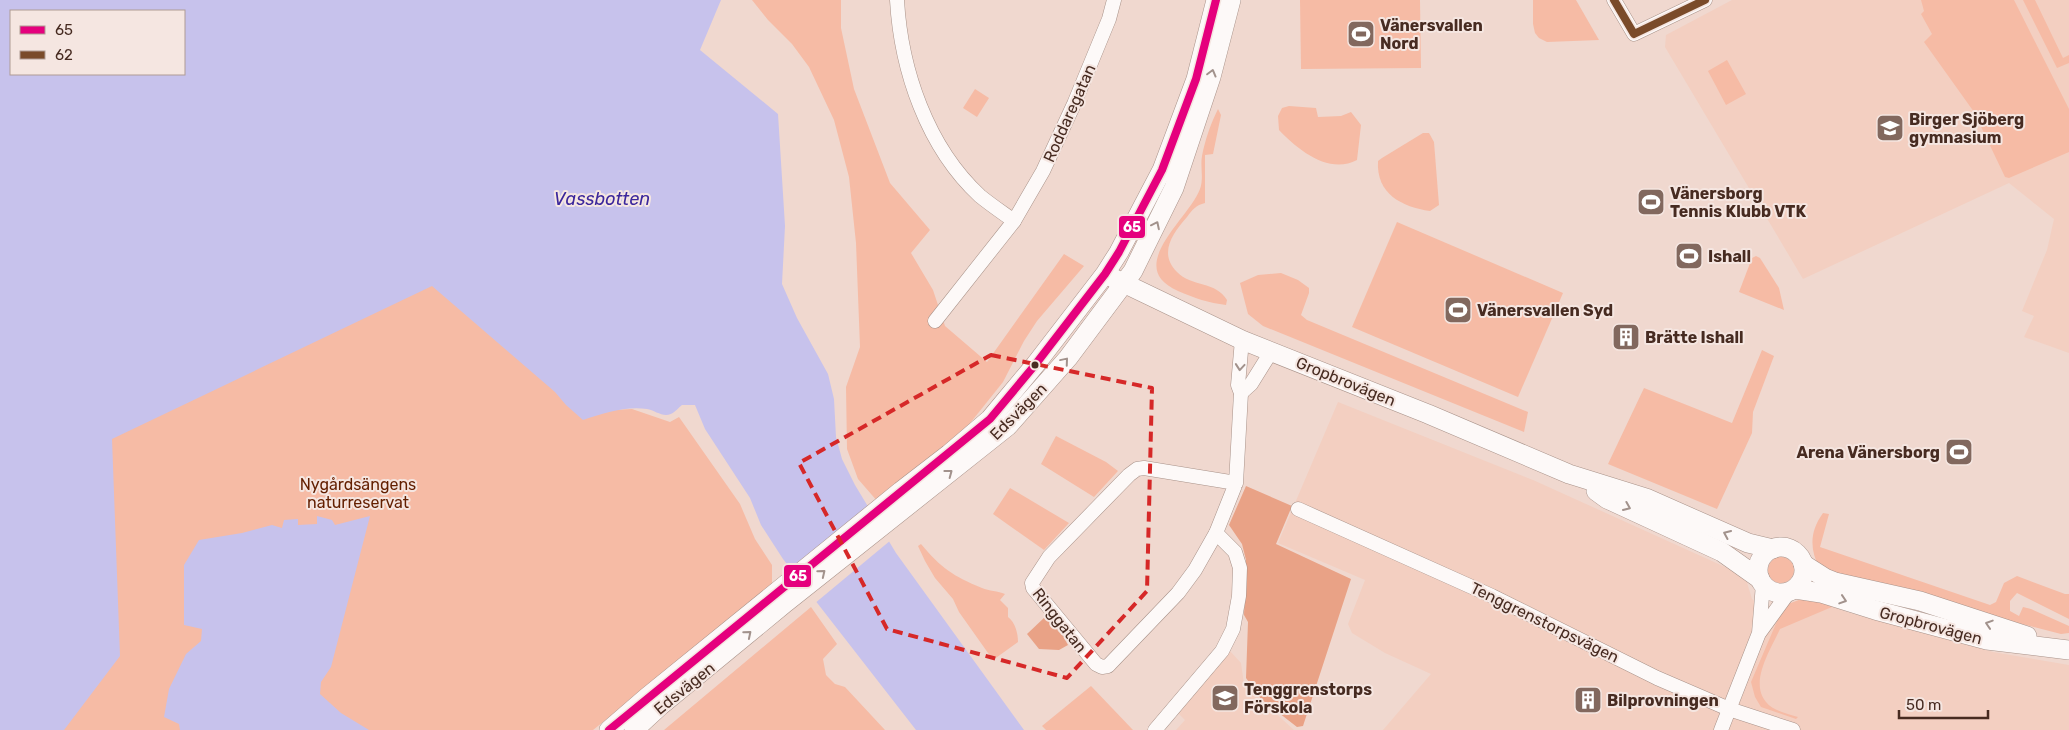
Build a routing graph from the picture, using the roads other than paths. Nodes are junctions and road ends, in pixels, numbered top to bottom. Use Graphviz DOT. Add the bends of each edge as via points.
graph roads {
  1 [pos="897,0"];
  2 [pos="1114,0"];
  3 [pos="1216,0"];
  4 [pos="1231,0"];
  5 [pos="1614,0"];
  6 [pos="1705,0"];
  7 [pos="1014,221"];
  8 [pos="1105,274"];
  9 [pos="1124,284"];
  10 [pos="934,321"];
  11 [pos="1242,340"];
  12 [pos="1271,352"];
  13 [pos="1241,392"];
  14 [pos="1569,474"];
  15 [pos="1236,483"];
  16 [pos="905,497"];
  17 [pos="1298,509"];
  18 [pos="1216,533"];
  19 [pos="1773,549"];
  20 [pos="1803,564"];
  21 [pos="1762,582"];
  22 [pos="1792,590"];
  23 [pos="780,598"];
  24 [pos="1759,633"];
  25 [pos="2069,650"];
  26 [pos="1729,710"];
  27 [pos="609,730"];
  28 [pos="634,730"];
  29 [pos="1156,730"];
  30 [pos="1721,730"];
  31 [pos="1793,730"];
  1 -- 7 [label="street" via="905,58 918,99 936,137 968,183"];
  2 -- 7 [label="street, Roddaregatan" via="1061,134"];
  3 -- 8 [label="main road, Edsvägen" via="1196,79 1162,170"];
  9 -- 4 [label="main road, Edsvägen, one-way" via="1174,188 1211,77"];
  5 -- 6 [label="street" via="1634,34"];
  7 -- 10 [label="street, Roddaregatan"];
  8 -- 9 [label="main road, Gropbrovägen"];
  8 -- 16 [label="main road, Edsvägen" via="990,419"];
  9 -- 11 [label="main road, Gropbrovägen"];
  16 -- 9 [label="main road, Edsvägen, one-way" via="1008,426 1068,358"];
  11 -- 12 [label="main road, Gropbrovägen"];
  11 -- 13 [label="street, Ringgatan, one-way" via="1238,385"];
  12 -- 13 [label="street" via="1251,384"];
  12 -- 14 [label="main road, Gropbrovägen"];
  13 -- 15 [label="street, Ringgatan"];
  19 -- 14 [label="main road, Gropbrovägen, one-way" via="1748,543 1646,498"];
  14 -- 21 [label="main road, Gropbrovägen, one-way" via="1608,499 1722,552"];
  15 -- 18 [label="street, Ringgatan"];
  15 -- 18 [label="street, Ringgatan" via="1137,469 1049,557 1032,583 1096,664 1108,666 1178,593"];
  16 -- 23 [label="main road, Edsvägen"];
  17 -- 26 [label="street, Tenggrenstorpsvägen" via="1492,596"];
  18 -- 29 [label="street" via="1235,552 1240,568 1233,629 1222,651"];
  19 -- 20 [label="main road" via="1793,551"];
  19 -- 21 [label="main road" via="1761,560 1758,570"];
  20 -- 22 [label="main road" via="1803,579"];
  25 -- 20 [label="main road, Gropbrovägen, one-way" via="1920,601 1835,582"];
  21 -- 22 [label="main road" via="1774,592"];
  21 -- 24 [label="street"];
  22 -- 24 [label="street"];
  22 -- 25 [label="main road, Gropbrovägen, one-way" via="1820,593 1987,640"];
  23 -- 27 [label="main road, Edsvägen"];
  28 -- 23 [label="main road, Edsvägen, one-way"];
  24 -- 26 [label="street"];
  26 -- 30 [label="street"];
  26 -- 31 [label="street, Tenggrenstorpsvägen"];
}
